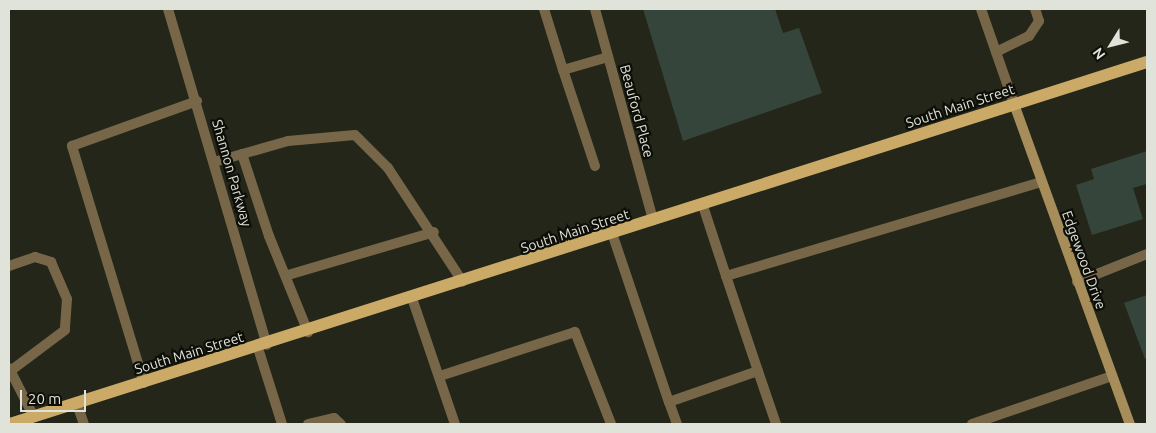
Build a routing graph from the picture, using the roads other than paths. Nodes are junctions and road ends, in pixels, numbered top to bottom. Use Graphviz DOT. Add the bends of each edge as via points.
graph roads {
  1 [pos="168,9"];
  2 [pos="544,9"];
  3 [pos="595,9"];
  4 [pos="981,9"];
  5 [pos="1035,9"];
  6 [pos="996,52"];
  7 [pos="608,57"];
  8 [pos="1147,62"];
  9 [pos="563,70"];
  10 [pos="197,101"];
  11 [pos="1014,104"];
  12 [pos="242,154"];
  13 [pos="214,162"];
  14 [pos="595,166"];
  15 [pos="1041,182"];
  16 [pos="703,206"];
  17 [pos="653,220"];
  18 [pos="434,232"];
  19 [pos="613,236"];
  20 [pos="1147,254"];
  21 [pos="9,266"];
  22 [pos="288,275"];
  23 [pos="726,276"];
  24 [pos="463,282"];
  25 [pos="1077,282"];
  26 [pos="412,298"];
  27 [pos="308,332"];
  28 [pos="262,347"];
  29 [pos="11,369"];
  30 [pos="758,371"];
  31 [pos="440,376"];
  32 [pos="1112,376"];
  33 [pos="144,383"];
  34 [pos="669,402"];
  35 [pos="78,404"];
  36 [pos="34,417"];
  37 [pos="10,424"];
  38 [pos="84,424"];
  39 [pos="282,424"];
  40 [pos="308,424"];
  41 [pos="341,424"];
  42 [pos="455,424"];
  43 [pos="611,424"];
  44 [pos="676,424"];
  45 [pos="776,424"];
  46 [pos="972,424"];
  47 [pos="1130,424"];
  1 -- 10 [label="street, Shannon Parkway"];
  2 -- 9 [label="street"];
  3 -- 7 [label="street, Beauford Place"];
  4 -- 6 [label="street"];
  5 -- 6 [label="street" via="1039,21 1029,36"];
  6 -- 11 [label="street"];
  7 -- 9 [label="street"];
  7 -- 17 [label="street, Beauford Place"];
  8 -- 11 [label="main road, South Main Street"];
  9 -- 14 [label="street"];
  10 -- 13 [label="street, Shannon Parkway"];
  10 -- 33 [label="street" via="72,146"];
  11 -- 15 [label="street, Edgewood Drive"];
  11 -- 16 [label="main road, South Main Street"];
  12 -- 13 [label="street"];
  12 -- 18 [label="street" via="288,141 355,135 388,168"];
  12 -- 22 [label="street" via="269,236"];
  13 -- 28 [label="street, Shannon Parkway"];
  15 -- 23 [label="street"];
  15 -- 25 [label="street, Edgewood Drive"];
  16 -- 17 [label="main road, South Main Street"];
  16 -- 23 [label="street"];
  17 -- 19 [label="main road, South Main Street"];
  18 -- 22 [label="street"];
  18 -- 24 [label="street"];
  19 -- 24 [label="main road, South Main Street"];
  19 -- 34 [label="street"];
  20 -- 25 [label="street"];
  21 -- 29 [label="street" via="35,258 51,262 67,299 65,330"];
  22 -- 27 [label="street"];
  23 -- 30 [label="street"];
  24 -- 26 [label="main road, South Main Street"];
  25 -- 32 [label="street, Edgewood Drive"];
  26 -- 27 [label="main road, South Main Street"];
  26 -- 31 [label="street"];
  27 -- 28 [label="main road, South Main Street"];
  28 -- 33 [label="main road, South Main Street"];
  28 -- 39 [label="street, Shannon Parkway"];
  29 -- 36 [label="street"];
  30 -- 34 [label="street"];
  30 -- 45 [label="street"];
  31 -- 42 [label="street"];
  31 -- 43 [label="street" via="575,332"];
  32 -- 46 [label="street"];
  32 -- 47 [label="street, Edgewood Drive"];
  33 -- 35 [label="main road, South Main Street"];
  34 -- 44 [label="street"];
  35 -- 36 [label="main road, South Main Street"];
  35 -- 38 [label="street"];
  36 -- 37 [label="main road, South Main Street"];
  40 -- 41 [label="street" via="334,418"];
}
